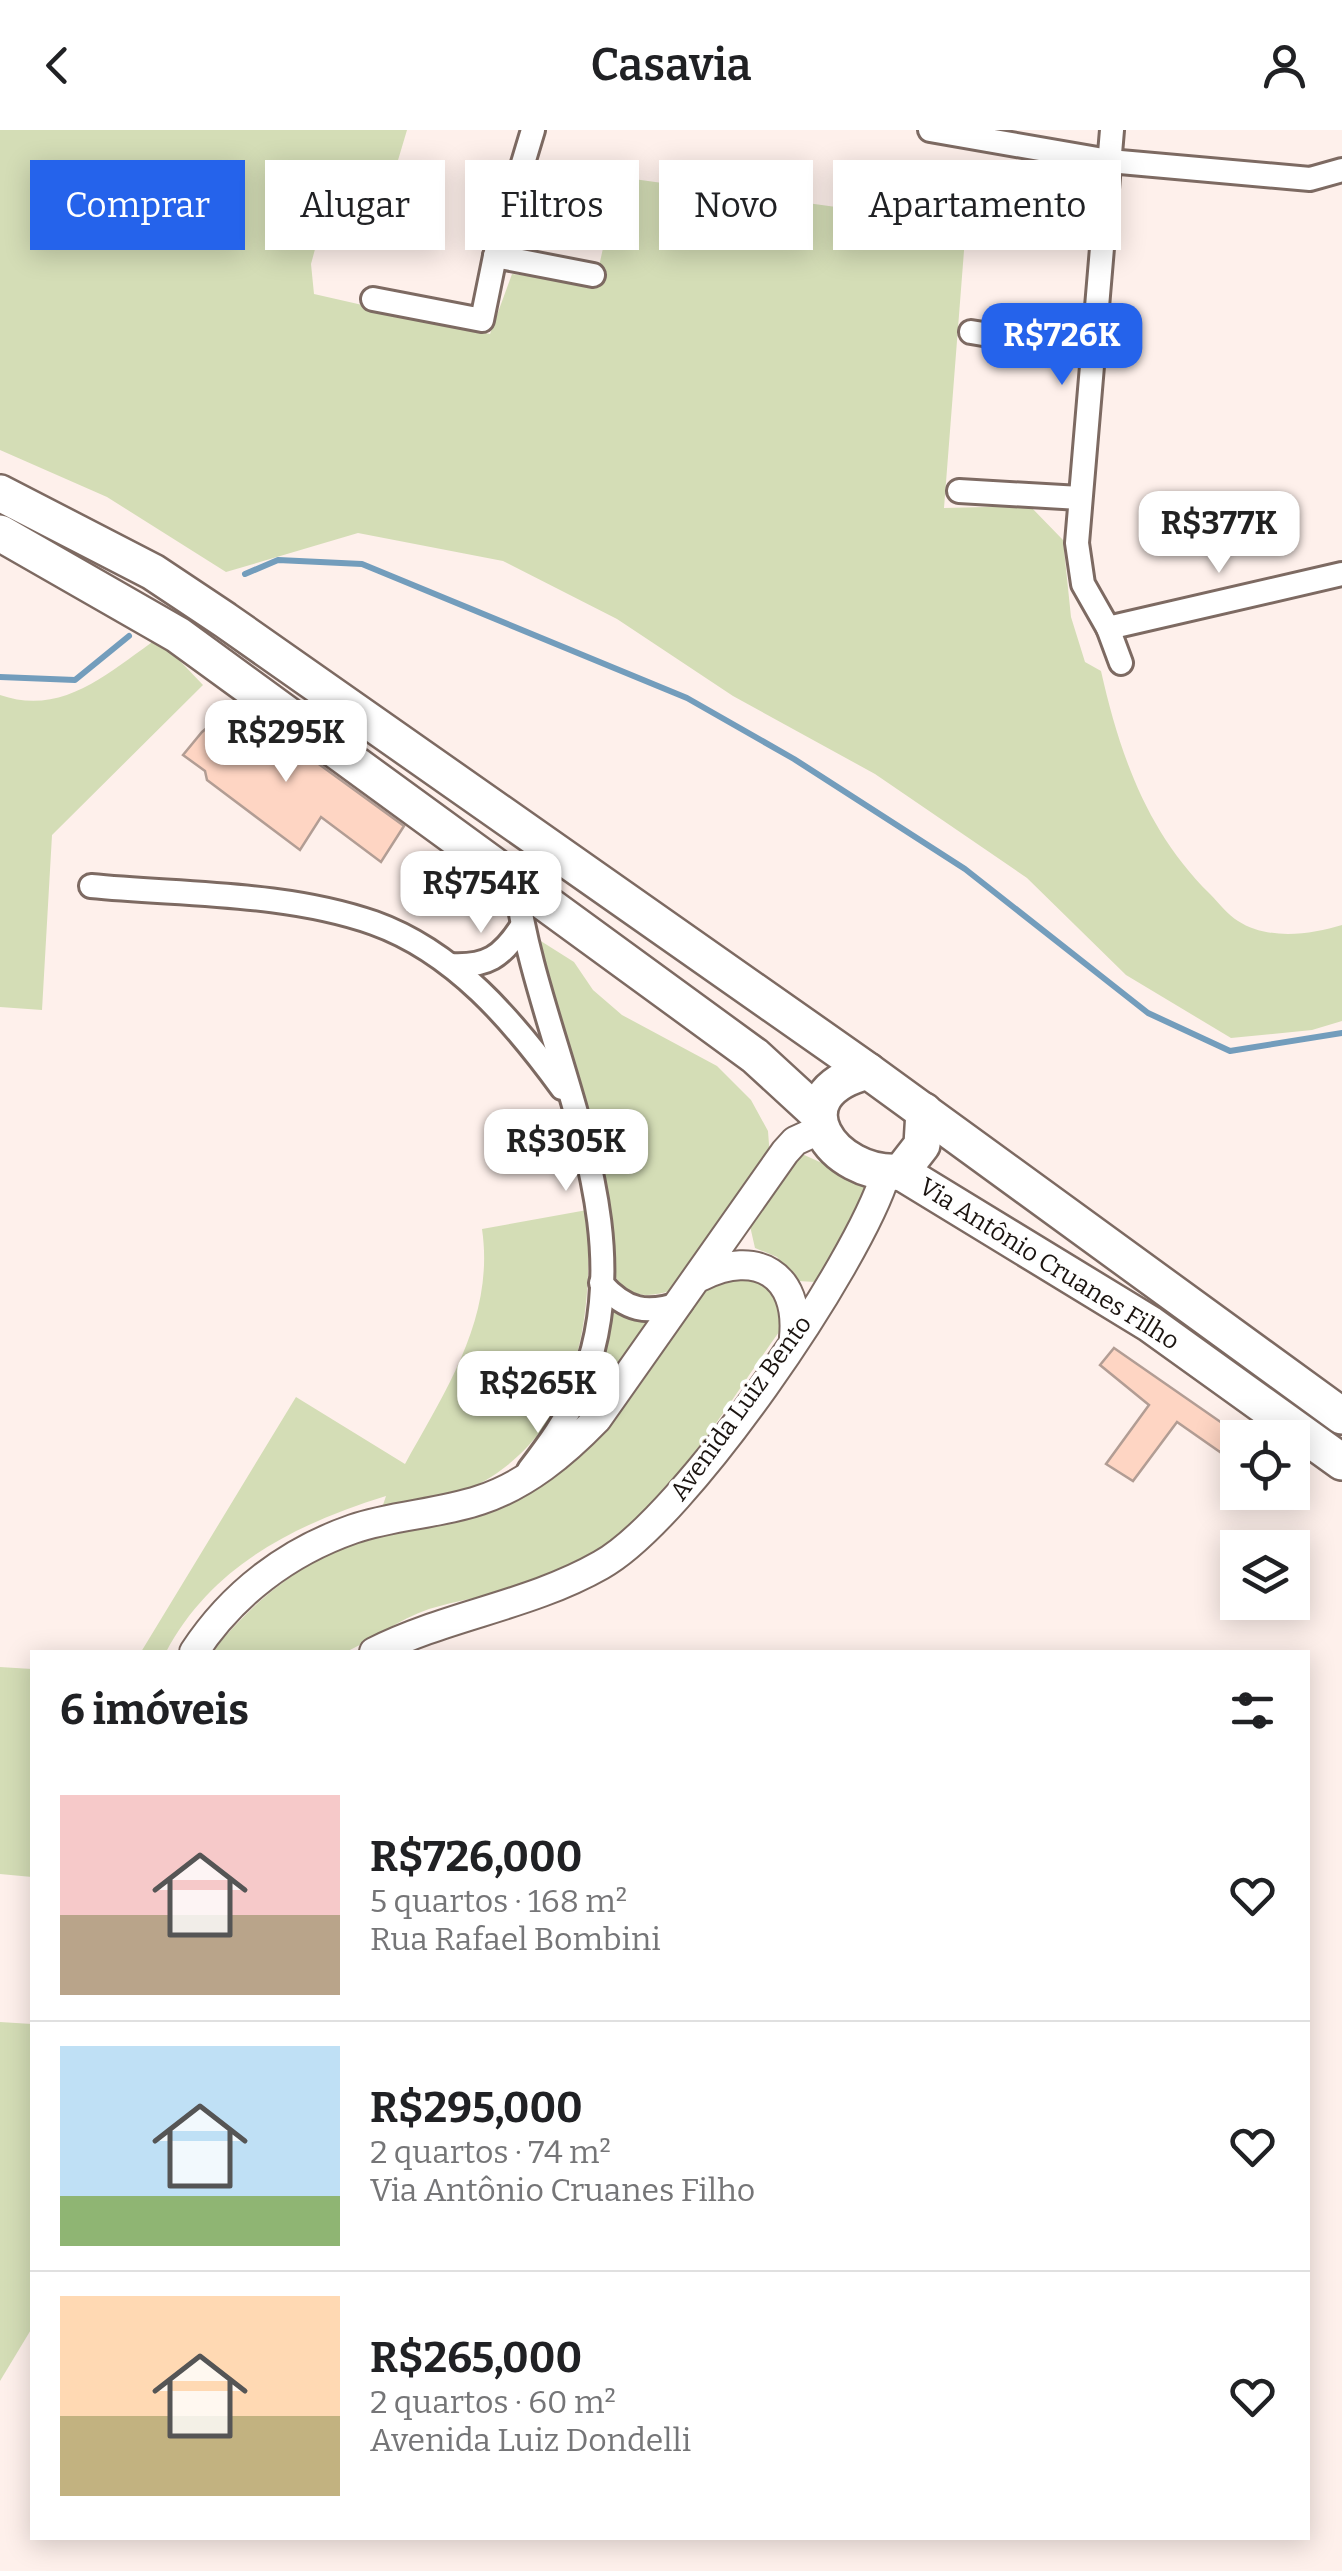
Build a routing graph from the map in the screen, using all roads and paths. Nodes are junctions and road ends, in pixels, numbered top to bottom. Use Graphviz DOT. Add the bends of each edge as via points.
graph roads {
  1 [pos="533,130"];
  2 [pos="930,130"];
  3 [pos="1112,130"];
  4 [pos="1104,160"];
  5 [pos="1110,160"];
  6 [pos="1121,162"];
  7 [pos="1342,170"];
  8 [pos="1102,250"];
  9 [pos="495,256"];
  10 [pos="593,275"];
  11 [pos="373,299"];
  12 [pos="971,332"];
  13 [pos="1092,352"];
  14 [pos="959,491"];
  15 [pos="0,493"];
  16 [pos="1080,498"];
  17 [pos="0,533"];
  18 [pos="1342,574"];
  19 [pos="1108,628"];
  20 [pos="1120,663"];
  21 [pos="516,883"];
  22 [pos="91,886"];
  23 [pos="522,926"];
  24 [pos="450,966"];
  25 [pos="868,1071"];
  26 [pos="570,1099"];
  27 [pos="924,1111"];
  28 [pos="818,1121"];
  29 [pos="894,1173"];
  30 [pos="701,1276"];
  31 [pos="601,1283"];
  32 [pos="681,1303"];
  33 [pos="794,1338"];
  34 [pos="1337,1410"];
  35 [pos="1342,1462"];
  36 [pos="522,1481"];
  37 [pos="196,1650"];
  38 [pos="378,1650"];
  1 -- 9 [label="street"];
  2 -- 4 [label="street"];
  3 -- 5 [label="street"];
  6 -- 7 [label="street" via="1310,179"];
  8 -- 13 [label="street"];
  9 -- 10 [label="street"];
  9 -- 11 [label="street" via="482,320"];
  12 -- 13 [label="street"];
  13 -- 16 [label="street"];
  14 -- 16 [label="street"];
  15 -- 25 [label="main road" via="167,582"];
  16 -- 19 [label="street" via="1083,584"];
  17 -- 21 [label="main road" via="178,635"];
  18 -- 19 [label="street"];
  19 -- 20 [label="street"];
  21 -- 23 [label="street"];
  21 -- 28 [label="main road" via="754,1056"];
  22 -- 24 [label="street" via="334,912 376,924"];
  23 -- 24 [label="street" via="496,958"];
  23 -- 26 [label="street"];
  24 -- 26 [label="street" via="495,1004"];
  25 -- 27 [label="main road"];
  25 -- 28 [label="main road" via="836,1084"];
  26 -- 31 [label="street" via="598,1218"];
  27 -- 29 [label="main road" via="922,1145"];
  27 -- 34 [label="main road, Via Antônio Cruanes Filho"];
  28 -- 29 [label="main road" via="859,1164"];
  28 -- 30 [label="street" via="785,1152"];
  29 -- 33 [label="street, Avenida Luiz Bento"];
  29 -- 35 [label="main road, Via Antônio Cruanes Filho" via="1150,1324"];
  30 -- 32 [label="street"];
  30 -- 33 [label="street" via="738,1263 777,1276 790,1294"];
  31 -- 32 [label="street" via="635,1310"];
  31 -- 36 [label="street" via="580,1390"];
  32 -- 36 [label="street" via="597,1419 564,1453"];
  33 -- 38 [label="street, Avenida Luiz Bento" via="699,1475 605,1564 547,1592 421,1628"];
  36 -- 37 [label="street" via="480,1500 354,1529 302,1552 252,1584"];
}
